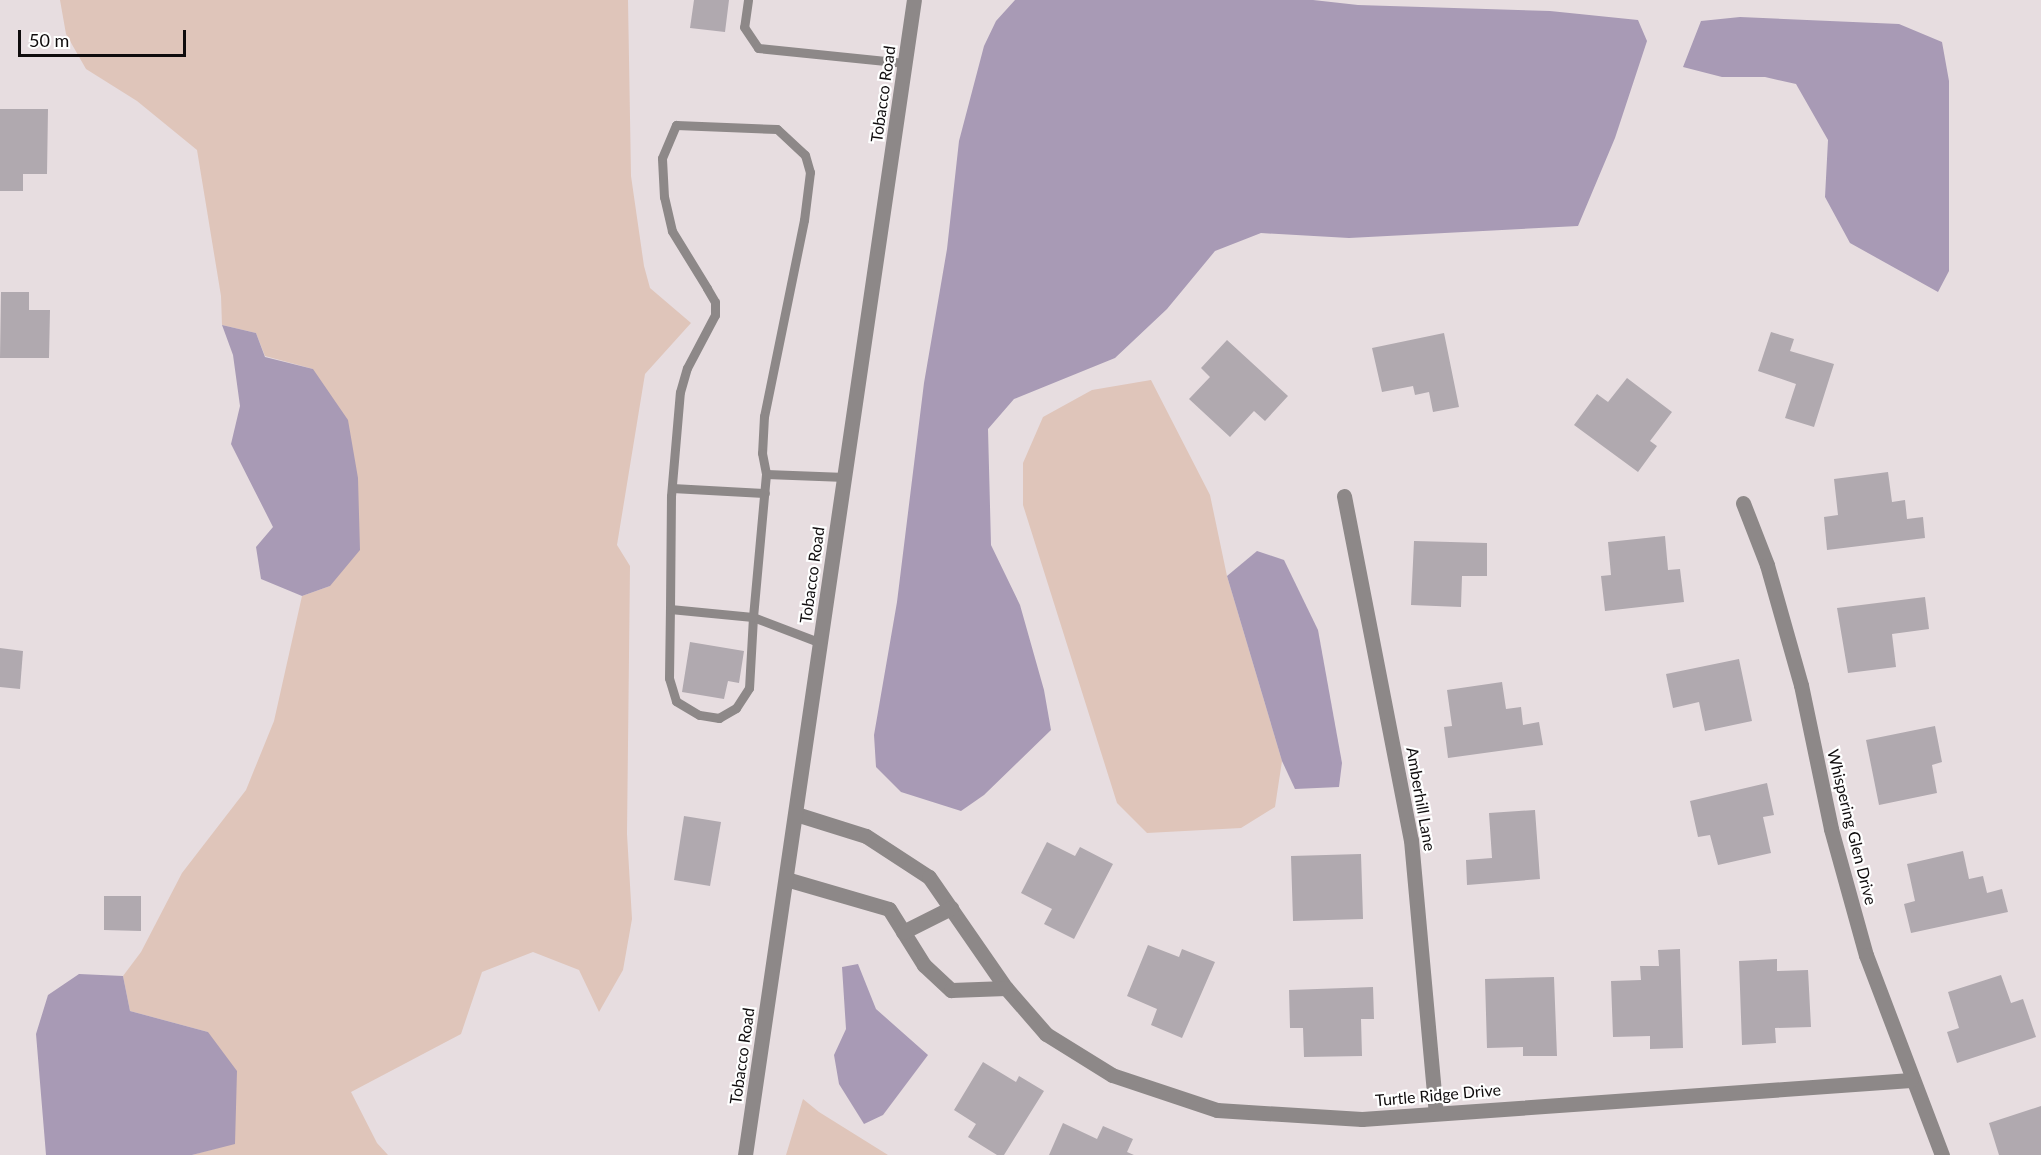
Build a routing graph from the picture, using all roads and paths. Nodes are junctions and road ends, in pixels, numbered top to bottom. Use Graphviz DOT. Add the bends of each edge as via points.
graph roads {
  1 [pos="748,0"];
  2 [pos="914,0"];
  3 [pos="905,63"];
  4 [pos="766,474"];
  5 [pos="845,477"];
  6 [pos="672,488"];
  7 [pos="765,493"];
  8 [pos="1344,496"];
  9 [pos="1743,503"];
  10 [pos="670,609"];
  11 [pos="753,617"];
  12 [pos="821,643"];
  13 [pos="796,814"];
  14 [pos="786,879"];
  15 [pos="951,908"];
  16 [pos="903,932"];
  17 [pos="1006,988"];
  18 [pos="1911,1080"];
  19 [pos="1436,1113"];
  20 [pos="745,1155"];
  21 [pos="1942,1155"];
  1 -- 3 [label="lane" via="744,27 758,48 772,53"];
  2 -- 3 [label="street, Tobacco Road"];
  3 -- 5 [label="street, Tobacco Road"];
  4 -- 5 [label="lane"];
  4 -- 6 [label="lane" via="762,453 764,417 810,172 805,154 777,129 676,125 662,158 664,197 672,231 715,302 715,315 687,368 680,392"];
  4 -- 7 [label="lane"];
  5 -- 12 [label="street, Tobacco Road"];
  6 -- 7 [label="lane"];
  6 -- 10 [label="lane"];
  7 -- 11 [label="lane"];
  8 -- 19 [label="street, Amberhill Lane" via="1412,840"];
  9 -- 18 [label="street, Whispering Glen Drive" via="1767,565 1801,685 1831,829 1866,955"];
  10 -- 11 [label="lane"];
  10 -- 11 [label="lane" via="669,678 676,701 699,715 719,718 736,708 749,688"];
  11 -- 12 [label="lane"];
  12 -- 13 [label="street, Tobacco Road"];
  13 -- 14 [label="street, Tobacco Road"];
  13 -- 15 [label="street, Turtle Ridge Drive" via="866,837 929,877"];
  14 -- 16 [label="street" via="889,909"];
  14 -- 20 [label="street, Tobacco Road"];
  15 -- 16 [label="street"];
  15 -- 17 [label="street, Turtle Ridge Drive"];
  16 -- 17 [label="street" via="924,965 951,990"];
  17 -- 19 [label="street, Turtle Ridge Drive" via="1046,1034 1112,1075 1216,1110 1362,1119"];
  18 -- 19 [label="street, Turtle Ridge Drive"];
  18 -- 21 [label="street, Whispering Glen Drive"];
}
